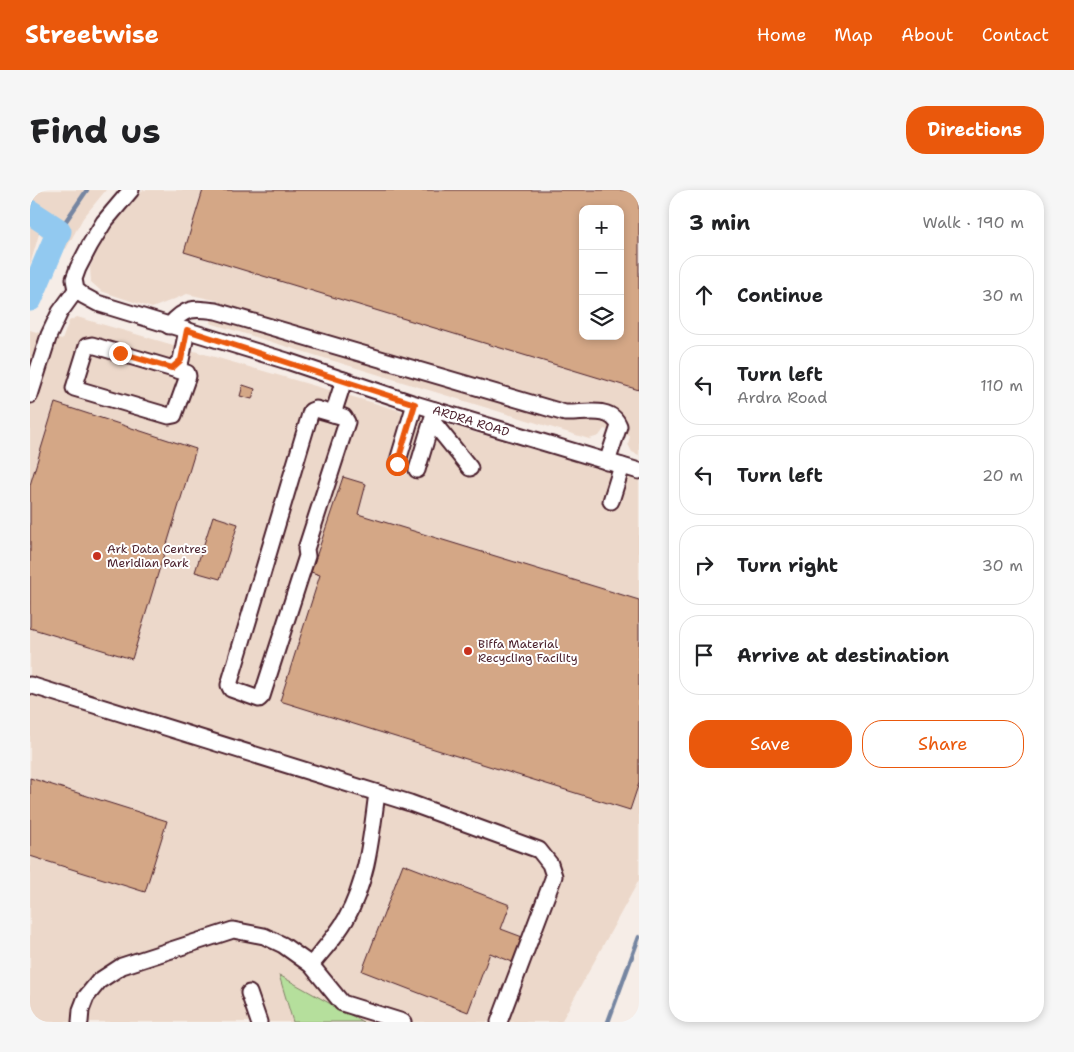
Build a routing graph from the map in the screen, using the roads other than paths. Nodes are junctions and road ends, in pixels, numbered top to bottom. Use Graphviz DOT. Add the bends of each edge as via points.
graph roads {
  1 [pos="131,190"];
  2 [pos="76,290"];
  3 [pos="170,326"];
  4 [pos="187,330"];
  5 [pos="172,368"];
  6 [pos="344,380"];
  7 [pos="30,395"];
  8 [pos="415,404"];
  9 [pos="333,414"];
  10 [pos="433,415"];
  11 [pos="397,464"];
  12 [pos="614,464"];
  13 [pos="470,468"];
  14 [pos="417,470"];
  15 [pos="639,471"];
  16 [pos="611,501"];
  17 [pos="30,685"];
  18 [pos="377,793"];
  19 [pos="311,965"];
  20 [pos="249,993"];
  21 [pos="80,1022"];
  22 [pos="259,1022"];
  23 [pos="403,1022"];
  24 [pos="499,1022"];
  1 -- 2 [label="street" via="104,222 90,245 74,279"];
  2 -- 3 [label="street, ARDRA ROAD" via="97,304"];
  2 -- 7 [label="street" via="49,335"];
  3 -- 4 [label="street, ARDRA ROAD"];
  3 -- 12 [label="street" via="178,316 192,309 216,310 565,413 598,411 609,415 619,426"];
  4 -- 5 [label="street" via="181,360"];
  4 -- 6 [label="street, ARDRA ROAD"];
  5 -- 5 [label="street" via="87,346 74,388 174,415 188,376"];
  6 -- 8 [label="street, ARDRA ROAD"];
  6 -- 9 [label="street"];
  8 -- 10 [label="street, ARDRA ROAD"];
  8 -- 11 [label="street"];
  9 -- 9 [label="street" via="316,409 311,411 229,685 230,689 259,699 347,422 344,417"];
  10 -- 12 [label="street, ARDRA ROAD"];
  10 -- 13 [label="street"];
  10 -- 14 [label="street"];
  12 -- 15 [label="street, ARDRA ROAD"];
  12 -- 16 [label="street"];
  17 -- 18 [label="street"];
  18 -- 19 [label="street" via="367,864 357,896 345,920"];
  18 -- 24 [label="street" via="539,850 550,864 554,876"];
  19 -- 21 [label="street" via="264,936 233,930 122,966 99,982 86,997"];
  19 -- 23 [label="street" via="342,1003"];
  20 -- 22 [label="street"];
}
